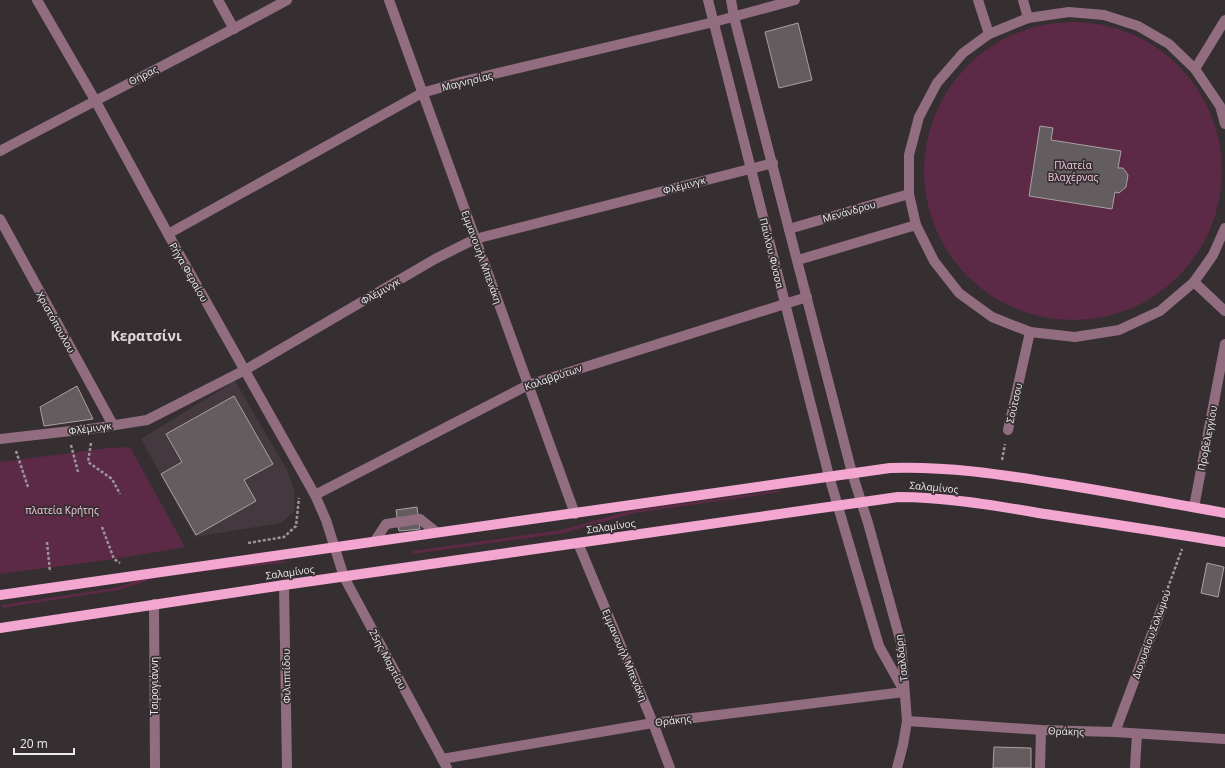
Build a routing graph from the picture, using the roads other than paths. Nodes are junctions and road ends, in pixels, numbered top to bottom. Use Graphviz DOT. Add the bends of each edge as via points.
graph roads {
  1 [pos="37,0"];
  2 [pos="218,0"];
  3 [pos="287,0"];
  4 [pos="389,0"];
  5 [pos="708,0"];
  6 [pos="731,0"];
  7 [pos="795,0"];
  8 [pos="978,0"];
  9 [pos="1023,0"];
  10 [pos="734,17"];
  11 [pos="1028,18"];
  12 [pos="1225,20"];
  13 [pos="714,22"];
  14 [pos="234,29"];
  15 [pos="989,34"];
  16 [pos="1195,69"];
  17 [pos="422,93"];
  18 [pos="95,100"];
  19 [pos="1225,124"];
  20 [pos="0,151"];
  21 [pos="773,163"];
  22 [pos="750,168"];
  23 [pos="909,194"];
  24 [pos="0,219"];
  25 [pos="916,225"];
  26 [pos="1225,228"];
  27 [pos="790,229"];
  28 [pos="168,234"];
  29 [pos="475,240"];
  30 [pos="798,260"];
  31 [pos="1194,282"];
  32 [pos="807,297"];
  33 [pos="785,303"];
  34 [pos="1225,311"];
  35 [pos="1030,332"];
  36 [pos="1225,344"];
  37 [pos="245,370"];
  38 [pos="528,385"];
  39 [pos="113,425"];
  40 [pos="1008,430"];
  41 [pos="0,439"];
  42 [pos="852,473"];
  43 [pos="829,476"];
  44 [pos="315,495"];
  45 [pos="861,502"];
  46 [pos="838,505"];
  47 [pos="1194,507"];
  48 [pos="1225,513"];
  49 [pos="574,514"];
  50 [pos="436,532"];
  51 [pos="375,541"];
  52 [pos="1225,542"];
  53 [pos="578,543"];
  54 [pos="334,547"];
  55 [pos="344,577"];
  56 [pos="284,585"];
  57 [pos="0,595"];
  58 [pos="154,604"];
  59 [pos="1162,607"];
  60 [pos="0,628"];
  61 [pos="904,692"];
  62 [pos="907,721"];
  63 [pos="653,723"];
  64 [pos="1041,730"];
  65 [pos="1115,732"];
  66 [pos="1137,734"];
  67 [pos="1225,738"];
  68 [pos="442,758"];
  69 [pos="155,768"];
  70 [pos="287,768"];
  71 [pos="447,768"];
  72 [pos="670,768"];
  73 [pos="897,768"];
  74 [pos="1040,768"];
  75 [pos="1136,768"];
  1 -- 18 [label="street, Ρήγα Φεραίου"];
  2 -- 14 [label="street"];
  3 -- 14 [label="street, Θήρας"];
  4 -- 17 [label="street, Εμμανουήλ Μπενάκη"];
  5 -- 13 [label="street, Παύλου Φύσσα"];
  6 -- 10 [label="street"];
  7 -- 10 [label="street, Μαγνησίας"];
  8 -- 15 [label="street"];
  9 -- 11 [label="street"];
  10 -- 13 [label="street, Μαγνησίας"];
  10 -- 21 [label="street"];
  11 -- 15 [label="street"];
  11 -- 16 [label="street" via="1069,12 1104,15 1138,26 1169,44"];
  12 -- 16 [label="street"];
  13 -- 17 [label="street, Μαγνησίας"];
  13 -- 22 [label="street, Παύλου Φύσσα"];
  14 -- 18 [label="street, Θήρας"];
  15 -- 23 [label="street" via="963,53 937,83 919,117 909,155"];
  16 -- 19 [label="street" via="1220,106"];
  17 -- 28 [label="street, Μαγνησίας"];
  17 -- 29 [label="street, Εμμανουήλ Μπενάκη"];
  18 -- 20 [label="street, Θήρας"];
  18 -- 28 [label="street, Ρήγα Φεραίου"];
  21 -- 22 [label="street, Φλέμινγκ"];
  21 -- 27 [label="street"];
  22 -- 29 [label="street, Φλέμινγκ"];
  22 -- 33 [label="street, Παύλου Φύσσα"];
  23 -- 25 [label="street"];
  23 -- 27 [label="street, Μενάνδρου"];
  24 -- 39 [label="street, Χριστόπουλου"];
  25 -- 30 [label="street"];
  25 -- 35 [label="street" via="934,261 959,293 992,317"];
  26 -- 31 [label="street" via="1213,255"];
  27 -- 30 [label="street"];
  28 -- 37 [label="street, Ρήγα Φεραίου"];
  29 -- 37 [label="street, Φλέμινγκ" via="435,259"];
  29 -- 38 [label="street, Εμμανουήλ Μπενάκη"];
  30 -- 32 [label="street"];
  31 -- 34 [label="street"];
  31 -- 35 [label="street" via="1160,311 1119,330 1075,337"];
  32 -- 33 [label="street, Καλαβρύτων"];
  32 -- 42 [label="street"];
  33 -- 38 [label="street, Καλαβρύτων"];
  33 -- 43 [label="street, Παύλου Φύσσα"];
  35 -- 40 [label="street, Σούτσου"];
  36 -- 47 [label="street, Προβελεγγίου"];
  37 -- 39 [label="street, Φλέμινγκ" via="147,420"];
  37 -- 44 [label="street, Ρήγα Φεραίου"];
  38 -- 44 [label="street, Καλαβρύτων"];
  38 -- 49 [label="street, Εμμανουήλ Μπενάκη"];
  39 -- 41 [label="street, Φλέμινγκ"];
  42 -- 43 [label="main road, Σαλαμίνος"];
  42 -- 45 [label="street"];
  42 -- 47 [label="main road, Σαλαμίνος" via="919,467 999,474"];
  43 -- 46 [label="street, Παύλου Φύσσα"];
  43 -- 49 [label="main road, Σαλαμίνος"];
  44 -- 54 [label="street, Ρήγα Φεραίου"];
  45 -- 46 [label="main road, Σαλαμίνος"];
  45 -- 52 [label="main road, Σαλαμίνος" via="898,497 923,497"];
  45 -- 61 [label="street, Τσαλδάρη" via="901,643"];
  46 -- 53 [label="main road, Σαλαμίνος"];
  46 -- 61 [label="street, Τσαλδάρη" via="879,646"];
  47 -- 48 [label="main road, Σαλαμίνος"];
  49 -- 50 [label="main road, Σαλαμίνος"];
  50 -- 51 [label="main road, Σαλαμίνος"];
  50 -- 51 [label="street" via="420,519 386,524"];
  51 -- 54 [label="main road, Σαλαμίνος"];
  53 -- 55 [label="main road, Σαλαμίνος"];
  53 -- 63 [label="street, Εμμανουήλ Μπενάκη"];
  54 -- 55 [label="street, 25ης Μαρτίου"];
  54 -- 57 [label="main road, Σαλαμίνος"];
  55 -- 56 [label="main road, Σαλαμίνος"];
  55 -- 68 [label="street, 25ης Μαρτίου"];
  56 -- 58 [label="main road, Σαλαμίνος"];
  56 -- 70 [label="street, Φιλιππίδου"];
  58 -- 60 [label="main road, Σαλαμίνος"];
  58 -- 69 [label="street, Τσιρογιάννη"];
  59 -- 65 [label="street, Διονυσίου Σολωμού"];
  61 -- 62 [label="street"];
  61 -- 63 [label="street, Θράκης"];
  62 -- 64 [label="street, Θράκης"];
  62 -- 73 [label="street"];
  63 -- 68 [label="street, Θράκης"];
  63 -- 72 [label="street, Εμμανουήλ Μπενάκη"];
  64 -- 65 [label="street, Θράκης"];
  64 -- 74 [label="street"];
  65 -- 66 [label="street, Θράκης"];
  66 -- 67 [label="street, Θράκης"];
  66 -- 75 [label="street"];
  68 -- 71 [label="street, 25ης Μαρτίου"];
}
